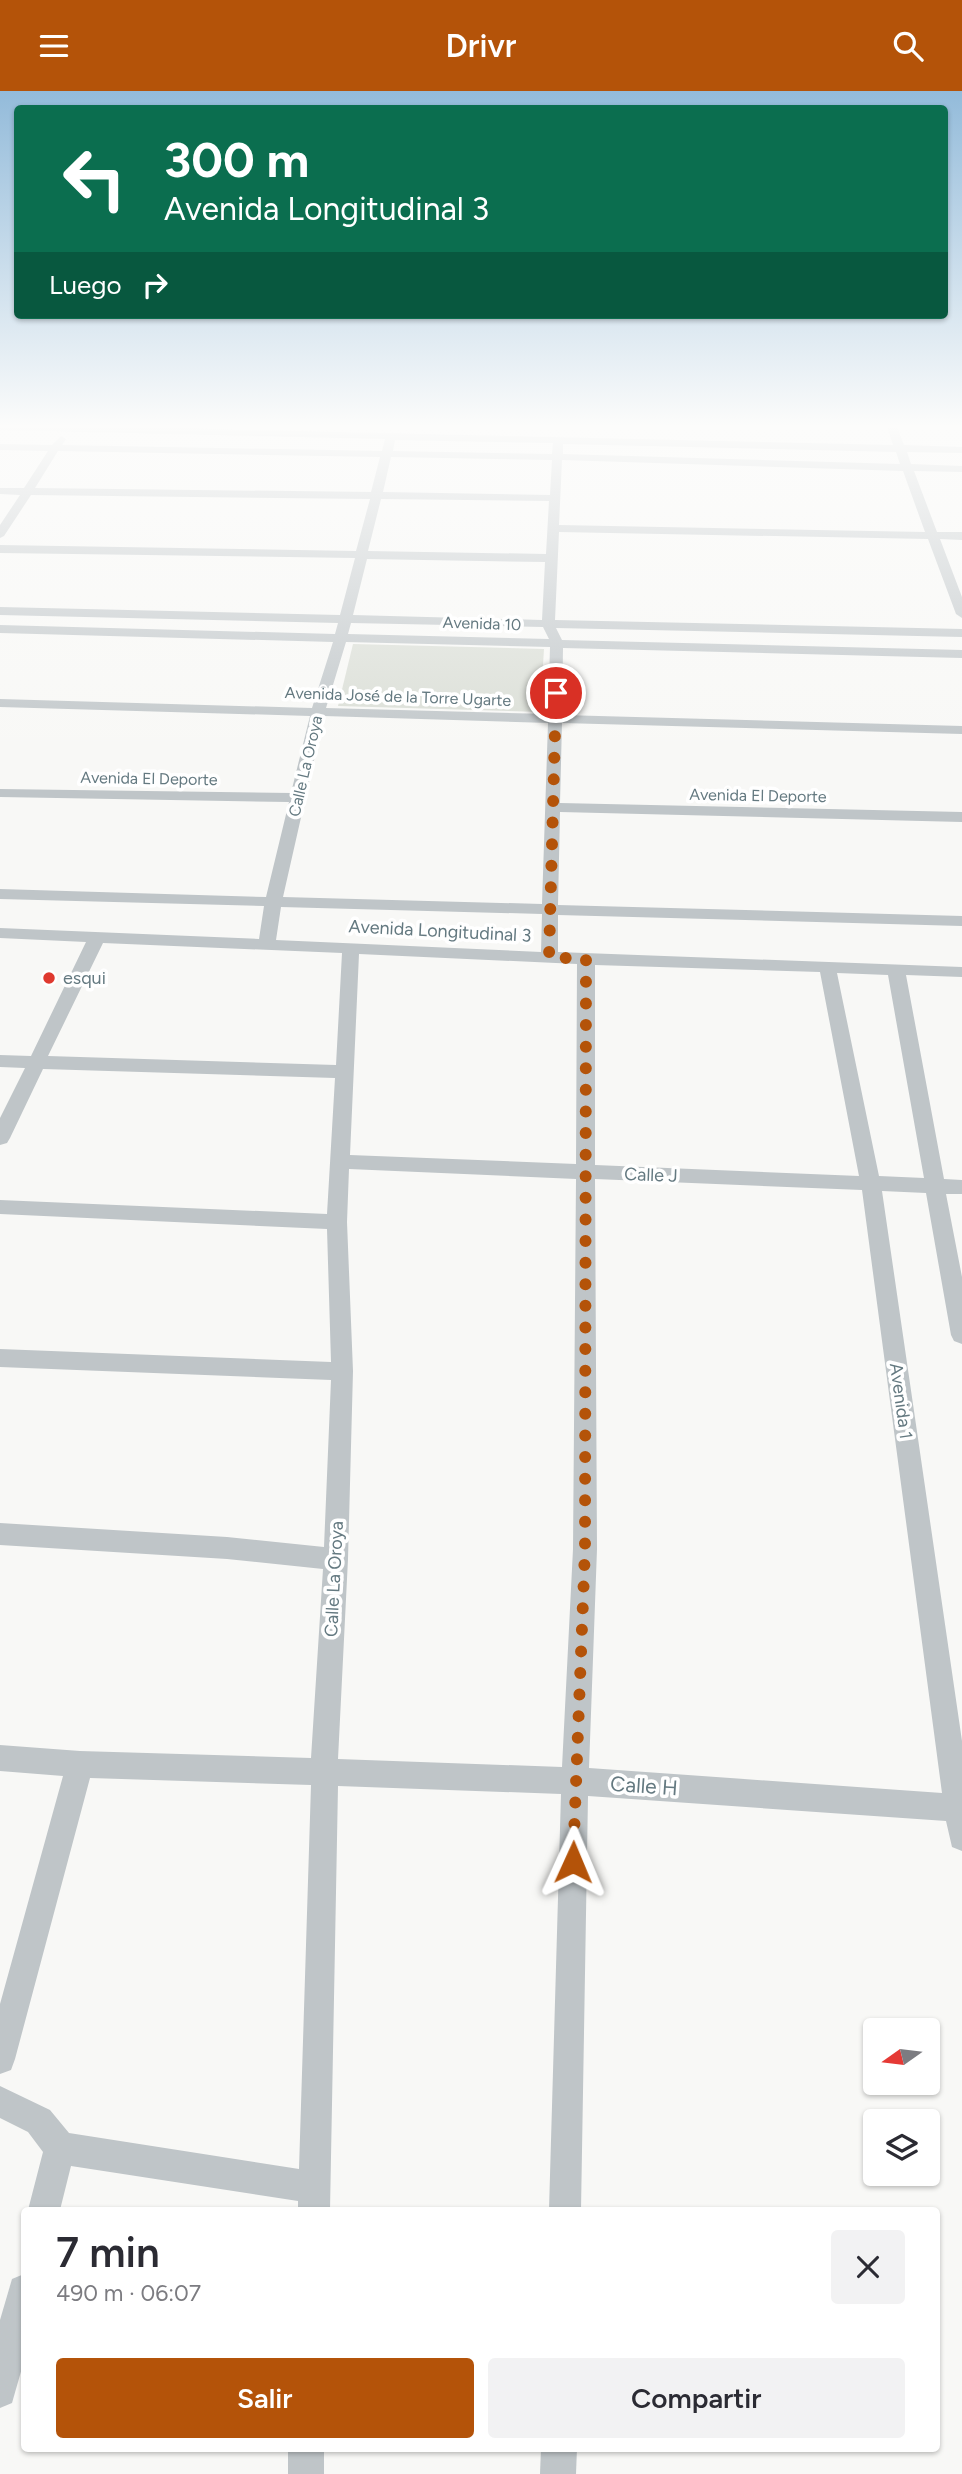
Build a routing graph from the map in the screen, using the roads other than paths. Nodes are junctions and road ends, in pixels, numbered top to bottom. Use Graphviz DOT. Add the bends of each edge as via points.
graph roads {
  1 [pos="365,538"];
  2 [pos="552,538"];
  3 [pos="934,538"];
  4 [pos="0,549"];
  5 [pos="361,556"];
  6 [pos="551,558"];
  7 [pos="0,611"];
  8 [pos="962,614"];
  9 [pos="345,620"];
  10 [pos="548,625"];
  11 [pos="0,629"];
  12 [pos="962,633"];
  13 [pos="341,637"];
  14 [pos="557,643"];
  15 [pos="962,654"];
  16 [pos="0,703"];
  17 [pos="318,710"];
  18 [pos="555,718"];
  19 [pos="962,730"];
  20 [pos="0,793"];
  21 [pos="298,798"];
  22 [pos="553,807"];
  23 [pos="962,817"];
  24 [pos="0,894"];
  25 [pos="274,903"];
  26 [pos="551,909"];
  27 [pos="962,921"];
  28 [pos="0,933"];
  29 [pos="97,937"];
  30 [pos="267,944"];
  31 [pos="351,948"];
  32 [pos="549,957"];
  33 [pos="586,959"];
  34 [pos="827,967"];
  35 [pos="896,970"];
  36 [pos="962,972"];
  37 [pos="0,1061"];
  38 [pos="37,1062"];
  39 [pos="344,1072"];
  40 [pos="0,1138"];
  41 [pos="340,1162"];
  42 [pos="587,1172"];
  43 [pos="871,1184"];
  44 [pos="936,1186"];
  45 [pos="962,1187"];
  46 [pos="0,1206"];
  47 [pos="337,1222"];
  48 [pos="962,1335"];
  49 [pos="0,1358"];
  50 [pos="342,1371"];
  51 [pos="0,1534"];
  52 [pos="337,1559"];
  53 [pos="0,1758"];
  54 [pos="80,1764"];
  55 [pos="326,1774"];
  56 [pos="575,1781"];
  57 [pos="960,1808"];
  58 [pos="962,1837"];
  59 [pos="0,2059"];
  60 [pos="0,2102"];
  61 [pos="60,2148"];
  62 [pos="314,2199"];
  63 [pos="45,2207"];
  64 [pos="565,2207"];
  65 [pos="21,2304"];
  66 [pos="0,2391"];
  67 [pos="306,2452"];
  68 [pos="559,2452"];
  69 [pos="306,2474"];
  70 [pos="558,2474"];
  1 -- 5 [label="street, Calle La Oroya"];
  2 -- 6 [label="street"];
  3 -- 8 [label="street"];
  4 -- 5 [label="street"];
  5 -- 6 [label="street"];
  5 -- 9 [label="street, Calle La Oroya"];
  6 -- 10 [label="street"];
  7 -- 9 [label="street, Avenida 10"];
  9 -- 10 [label="street, Avenida 10"];
  9 -- 13 [label="street, Calle La Oroya"];
  10 -- 12 [label="street, Avenida 10"];
  10 -- 14 [label="street"];
  11 -- 13 [label="street, Avenida 10"];
  13 -- 14 [label="street, Avenida 10"];
  13 -- 17 [label="street, Calle La Oroya"];
  14 -- 15 [label="street, Avenida 10"];
  14 -- 18 [label="street"];
  16 -- 17 [label="street, Avenida José de la Torre Ugarte"];
  17 -- 18 [label="street, Avenida José de la Torre Ugarte"];
  17 -- 21 [label="street, Calle La Oroya"];
  18 -- 19 [label="street, Avenida José de la Torre Ugarte"];
  18 -- 22 [label="street"];
  20 -- 21 [label="street, Avenida El Deporte"];
  21 -- 25 [label="street, Calle La Oroya"];
  22 -- 23 [label="street, Avenida El Deporte"];
  22 -- 26 [label="street"];
  24 -- 25 [label="street"];
  25 -- 26 [label="street"];
  25 -- 30 [label="street, Calle La Oroya"];
  26 -- 27 [label="street"];
  26 -- 32 [label="street"];
  28 -- 29 [label="street, Avenida Longitudinal 3"];
  29 -- 30 [label="street, Avenida Longitudinal 3"];
  29 -- 38 [label="street"];
  30 -- 31 [label="street, Avenida Longitudinal 3"];
  31 -- 32 [label="street, Avenida Longitudinal 3"];
  31 -- 39 [label="street, Calle La Oroya"];
  32 -- 33 [label="street, Avenida Longitudinal 3"];
  33 -- 34 [label="street, Avenida Longitudinal 3"];
  33 -- 42 [label="street"];
  34 -- 35 [label="street, Avenida Longitudinal 3"];
  34 -- 43 [label="street, Avenida 1"];
  35 -- 36 [label="street, Avenida Longitudinal 3"];
  35 -- 44 [label="street"];
  37 -- 38 [label="street"];
  38 -- 39 [label="street"];
  38 -- 40 [label="street"];
  39 -- 41 [label="street, Calle La Oroya"];
  41 -- 42 [label="street, Calle J"];
  41 -- 47 [label="street, Calle La Oroya"];
  42 -- 43 [label="street, Calle J"];
  42 -- 56 [label="street" via="585,1549"];
  43 -- 44 [label="street, Calle J"];
  43 -- 57 [label="street, Avenida 1"];
  44 -- 45 [label="street, Calle J"];
  44 -- 48 [label="street"];
  46 -- 47 [label="street"];
  47 -- 50 [label="street, Calle La Oroya"];
  49 -- 50 [label="street"];
  50 -- 52 [label="street, Calle La Oroya"];
  51 -- 52 [label="street"];
  52 -- 55 [label="street, Calle La Oroya" via="324,1741"];
  53 -- 54 [label="street, Calle H"];
  54 -- 55 [label="street, Calle H"];
  54 -- 59 [label="street"];
  55 -- 56 [label="street, Calle H"];
  55 -- 62 [label="street, Calle La Oroya"];
  56 -- 57 [label="street, Calle H"];
  56 -- 64 [label="street"];
  57 -- 58 [label="street, Avenida 1"];
  60 -- 61 [label="street" via="39,2121"];
  61 -- 62 [label="street"];
  61 -- 63 [label="street"];
  65 -- 66 [label="street"];
  67 -- 69 [label="street"];
  68 -- 70 [label="street"];
}
